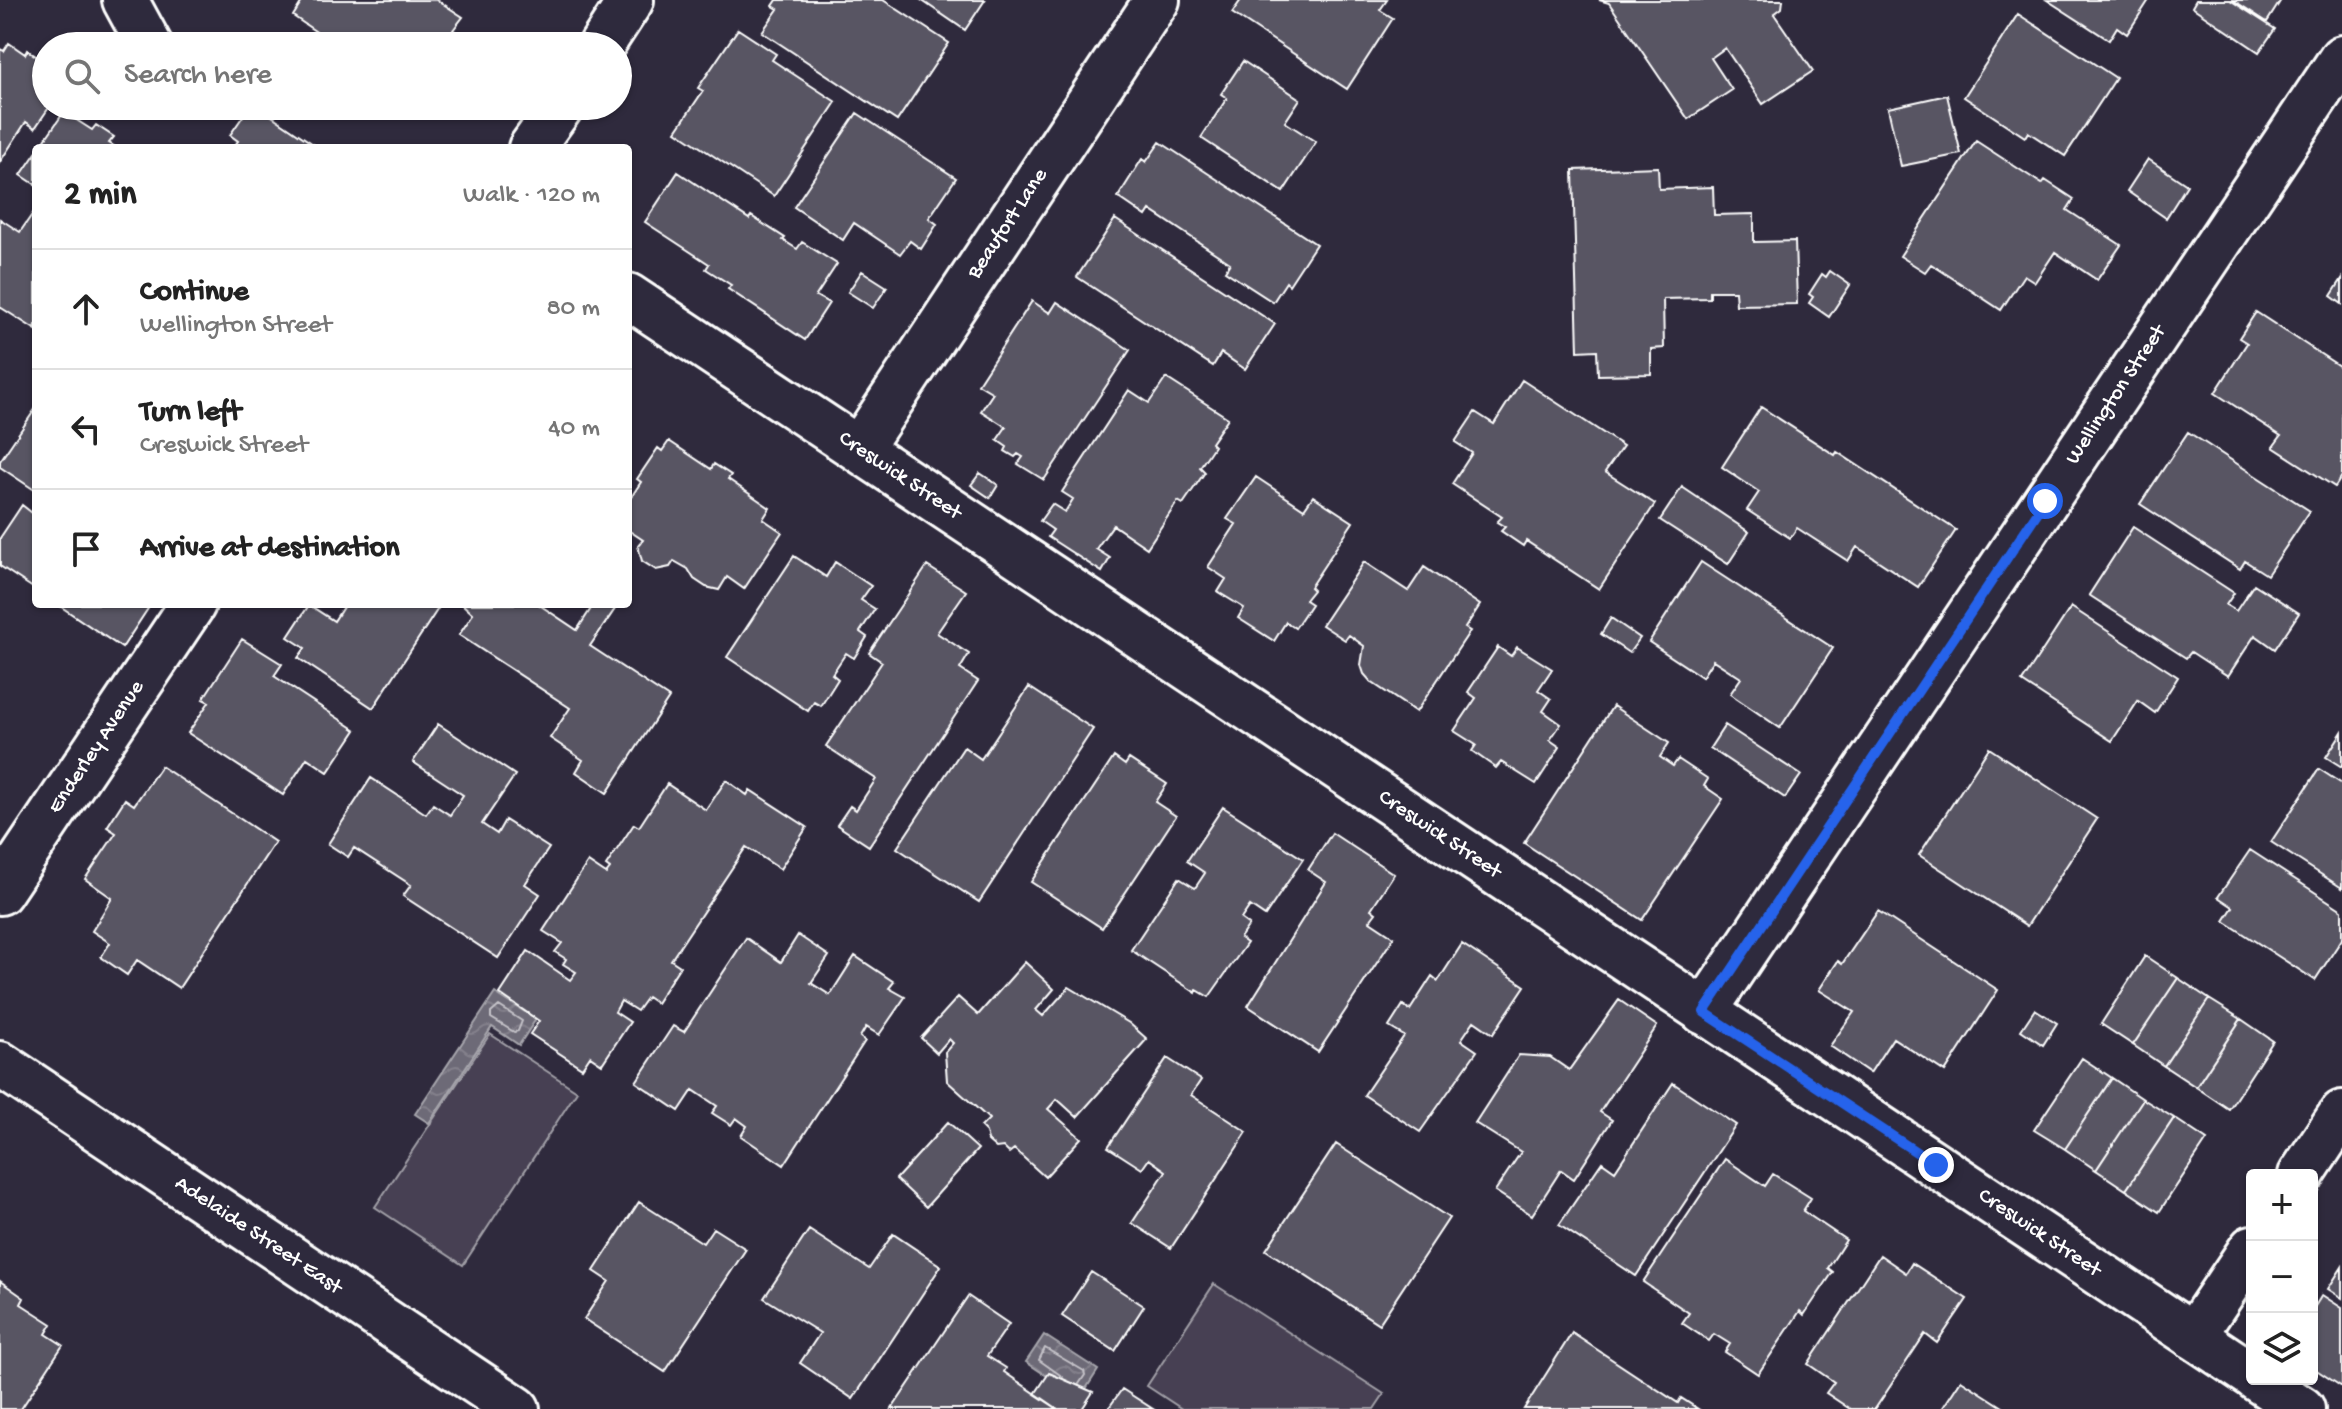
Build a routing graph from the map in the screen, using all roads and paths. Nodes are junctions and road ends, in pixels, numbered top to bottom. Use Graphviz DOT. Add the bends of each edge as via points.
graph roads {
  1 [pos="125,0"];
  2 [pos="631,0"];
  3 [pos="1157,0"];
  4 [pos="142,32"];
  5 [pos="610,32"];
  6 [pos="2342,58"];
  7 [pos="551,120"];
  8 [pos="534,144"];
  9 [pos="632,299"];
  10 [pos="859,449"];
  11 [pos="190,608"];
  12 [pos="0,892"];
  13 [pos="1704,1012"];
  14 [pos="0,1064"];
  15 [pos="2342,1113"];
  16 [pos="2305,1169"];
  17 [pos="2246,1257"];
  18 [pos="2193,1336"];
  19 [pos="2246,1371"];
  20 [pos="2266,1385"];
  21 [pos="517,1409"];
  22 [pos="2302,1409"];
  1 -- 4 [label="street"];
  2 -- 5 [label="street"];
  3 -- 10 [label="street, Beaufort Lane"];
  6 -- 13 [label="street, Wellington Street"];
  7 -- 8 [label="street"];
  9 -- 10 [label="street, Creswick Street"];
  10 -- 13 [label="street, Creswick Street"];
  11 -- 12 [label="street, Enderley Avenue"];
  13 -- 18 [label="street, Creswick Street"];
  14 -- 21 [label="street, Adelaide Street East"];
  15 -- 16 [label="street"];
  17 -- 18 [label="street"];
  18 -- 19 [label="street, Creswick Street"];
  20 -- 22 [label="street"];
}
